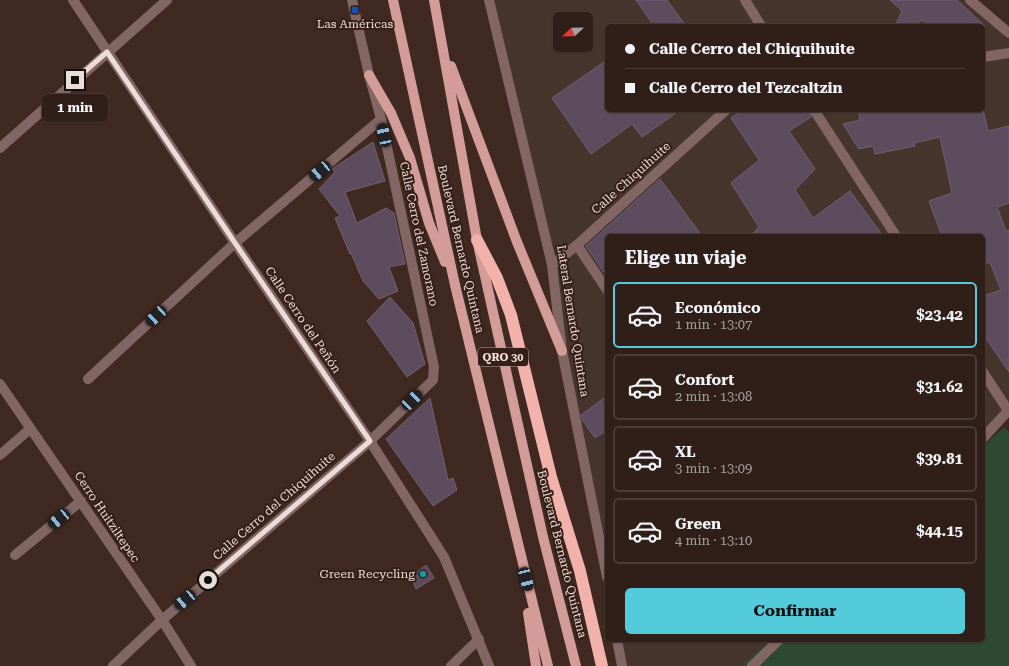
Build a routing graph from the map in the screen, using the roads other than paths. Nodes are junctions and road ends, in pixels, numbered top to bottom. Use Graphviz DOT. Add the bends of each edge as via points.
graph roads {
  1 [pos="73,0"];
  2 [pos="167,0"];
  3 [pos="352,0"];
  4 [pos="393,0"];
  5 [pos="434,0"];
  6 [pos="500,0"];
  7 [pos="745,0"];
  8 [pos="970,0"];
  9 [pos="490,4"];
  10 [pos="760,24"];
  11 [pos="1009,33"];
  12 [pos="443,45"];
  13 [pos="107,52"];
  14 [pos="1009,53"];
  15 [pos="985,57"];
  16 [pos="369,75"];
  17 [pos="724,112"];
  18 [pos="815,112"];
  19 [pos="381,119"];
  20 [pos="0,148"];
  21 [pos="895,234"];
  22 [pos="477,240"];
  23 [pos="235,243"];
  24 [pos="577,245"];
  25 [pos="552,265"];
  26 [pos="455,285"];
  27 [pos="605,287"];
  28 [pos="562,351"];
  29 [pos="985,375"];
  30 [pos="88,379"];
  31 [pos="433,380"];
  32 [pos="0,384"];
  33 [pos="1009,411"];
  34 [pos="30,429"];
  35 [pos="985,436"];
  36 [pos="370,441"];
  37 [pos="0,455"];
  38 [pos="81,501"];
  39 [pos="515,536"];
  40 [pos="605,551"];
  41 [pos="15,555"];
  42 [pos="162,620"];
  43 [pos="479,639"];
  44 [pos="617,642"];
  45 [pos="777,642"];
  46 [pos="113,666"];
  47 [pos="191,666"];
  48 [pos="451,666"];
  49 [pos="489,666"];
  50 [pos="536,666"];
  51 [pos="548,666"];
  52 [pos="576,666"];
  53 [pos="602,666"];
  54 [pos="622,666"];
  55 [pos="752,666"];
  1 -- 13 [label="street, Calle Cerro del Peñón"];
  2 -- 13 [label="street"];
  3 -- 16 [label="street, Calle Cerro del Zamorano"];
  4 -- 26 [label="main road, Boulevard Bernardo Quintana / QRO 30"];
  5 -- 12 [label="main road, Boulevard Bernardo Quintana / QRO 30"];
  6 -- 9 [label="street"];
  7 -- 10 [label="street"];
  8 -- 11 [label="street"];
  9 -- 25 [label="street, Lateral Bernardo Quintana"];
  12 -- 22 [label="main road, Boulevard Bernardo Quintana / QRO 30"];
  12 -- 28 [label="main road" via="517,242"];
  13 -- 20 [label="street"];
  13 -- 23 [label="street, Calle Cerro del Peñón"];
  14 -- 15 [label="street"];
  16 -- 19 [label="street, Calle Cerro del Zamorano"];
  16 -- 26 [label="main road" via="391,113 407,152 429,223"];
  17 -- 24 [label="street, Calle Chiquihuite"];
  18 -- 21 [label="street"];
  19 -- 23 [label="street"];
  19 -- 31 [label="street, Calle Cerro del Zamorano" via="434,367"];
  22 -- 52 [label="main road, Boulevard Bernardo Quintana / QRO 30" via="543,537"];
  22 -- 53 [label="highway" via="497,278 511,315 551,477 580,571"];
  23 -- 30 [label="street"];
  23 -- 36 [label="street, Calle Cerro del Peñón"];
  24 -- 25 [label="street, Calle Chiquihuite"];
  24 -- 27 [label="street"];
  25 -- 28 [label="street, Lateral Bernardo Quintana"];
  26 -- 39 [label="main road, Boulevard Bernardo Quintana / QRO 30"];
  28 -- 40 [label="street, Lateral Bernardo Quintana"];
  29 -- 33 [label="street"];
  31 -- 36 [label="street, Calle Cerro del Chiquihuite"];
  32 -- 34 [label="street, Cerro Huitziltepec"];
  33 -- 35 [label="street"];
  34 -- 37 [label="street"];
  34 -- 38 [label="street, Cerro Huitziltepec"];
  36 -- 42 [label="street, Calle Cerro del Chiquihuite"];
  36 -- 43 [label="street, Calle Cerro del Peñón" via="444,557"];
  38 -- 41 [label="street"];
  38 -- 42 [label="street, Cerro Huitziltepec"];
  39 -- 50 [label="main road"];
  39 -- 51 [label="main road, Boulevard Bernardo Quintana / QRO 30"];
  42 -- 46 [label="street, Calle Cerro del Chiquihuite"];
  42 -- 47 [label="street, Cerro Huitziltepec"];
  43 -- 48 [label="street"];
  43 -- 49 [label="street, Calle Cerro del Peñón"];
  44 -- 54 [label="street"];
  45 -- 55 [label="street"];
}
